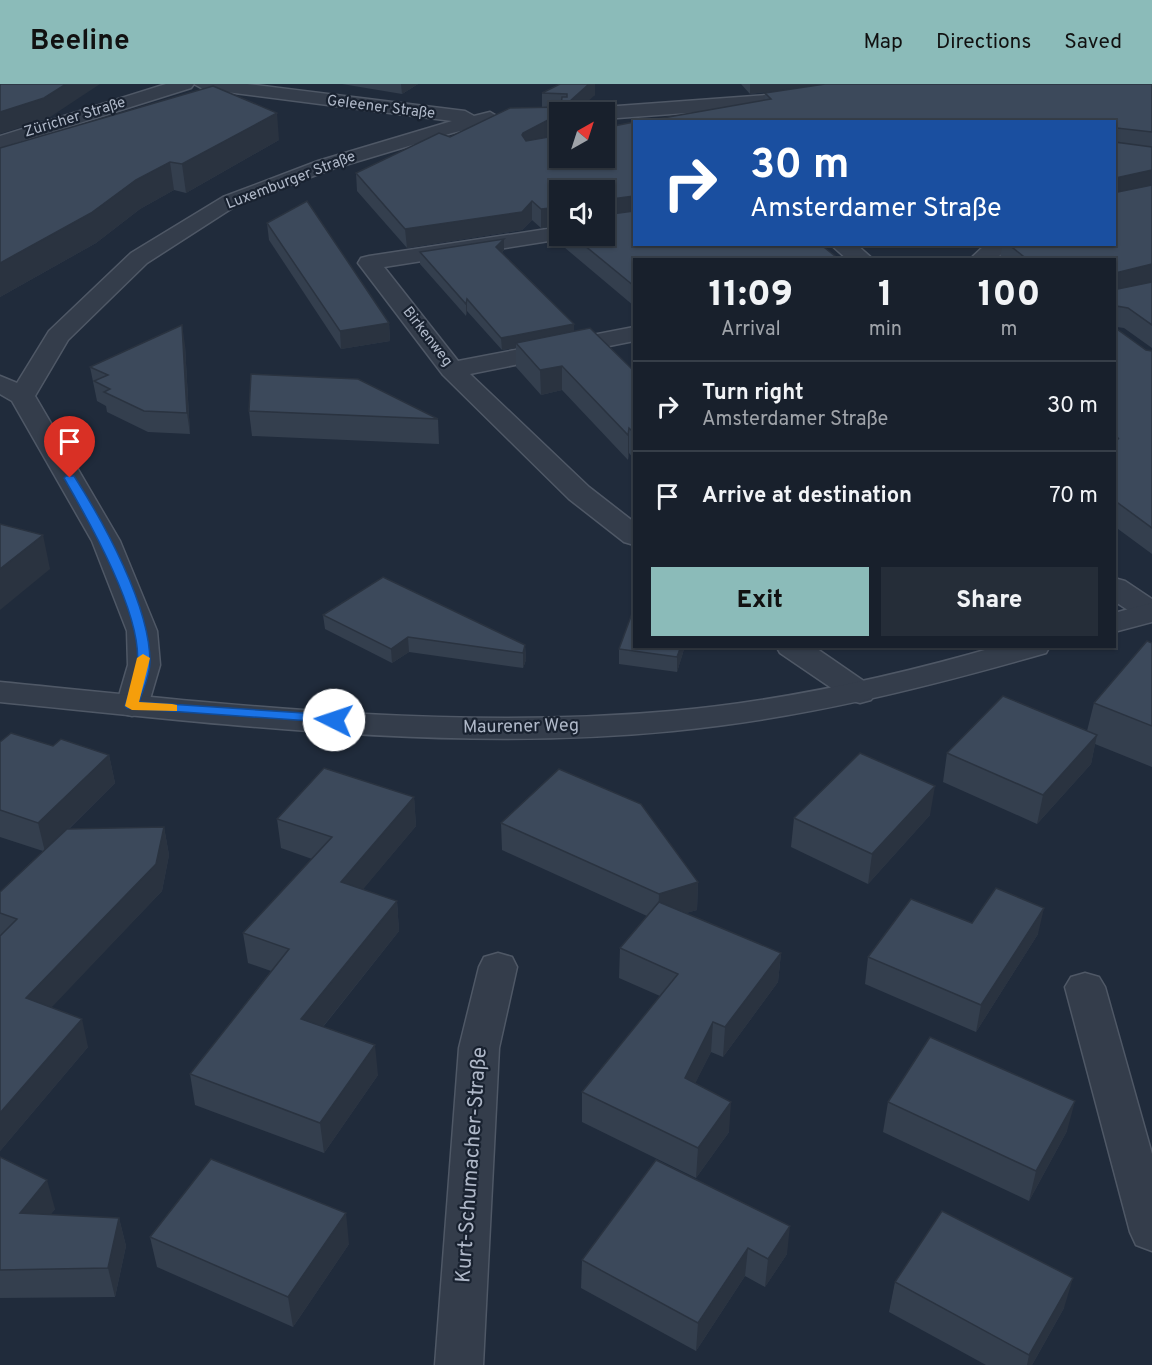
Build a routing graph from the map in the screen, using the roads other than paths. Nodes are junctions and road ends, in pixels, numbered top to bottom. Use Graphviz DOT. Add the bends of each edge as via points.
graph roads {
  1 [pos="185,84"];
  2 [pos="203,84"];
  3 [pos="889,84"];
  4 [pos="615,112"];
  5 [pos="490,118"];
  6 [pos="512,118"];
  7 [pos="0,142"];
  8 [pos="549,235"];
  9 [pos="845,246"];
  10 [pos="998,246"];
  11 [pos="860,258"];
  12 [pos="983,258"];
  13 [pos="633,334"];
  14 [pos="452,370"];
  15 [pos="11,390"];
  16 [pos="633,535"];
  17 [pos="1116,588"];
  18 [pos="1151,612"];
  19 [pos="1116,622"];
  20 [pos="794,648"];
  21 [pos="1028,648"];
  22 [pos="0,692"];
  23 [pos="860,693"];
  24 [pos="132,706"];
  25 [pos="498,967"];
  26 [pos="1085,987"];
  27 [pos="1152,1232"];
  28 [pos="459,1365"];
  1 -- 7 [label="street, Züricher Straße"];
  2 -- 5 [label="street, Geleener Straße"];
  3 -- 4 [label="street" via="766,101"];
  5 -- 6 [label="street, Geleener Straße"];
  5 -- 15 [label="street, Luxemburger Straße" via="325,165 230,201 139,258 58,336"];
  8 -- 14 [label="street, Birkenweg" via="369,263"];
  9 -- 11 [label="street"];
  10 -- 12 [label="street"];
  13 -- 14 [label="street"];
  14 -- 16 [label="street, Birkenweg" via="579,493"];
  15 -- 24 [label="street" via="106,541 142,631 144,665"];
  17 -- 18 [label="street"];
  18 -- 19 [label="street"];
  20 -- 23 [label="street"];
  21 -- 23 [label="street, Maurener Weg"];
  22 -- 24 [label="street, Maurener Weg"];
  23 -- 24 [label="street, Maurener Weg" via="748,712 620,725 469,729"];
  25 -- 28 [label="street, Kurt-Schumacher-Straße" via="479,1048"];
  26 -- 27 [label="street"];
}
